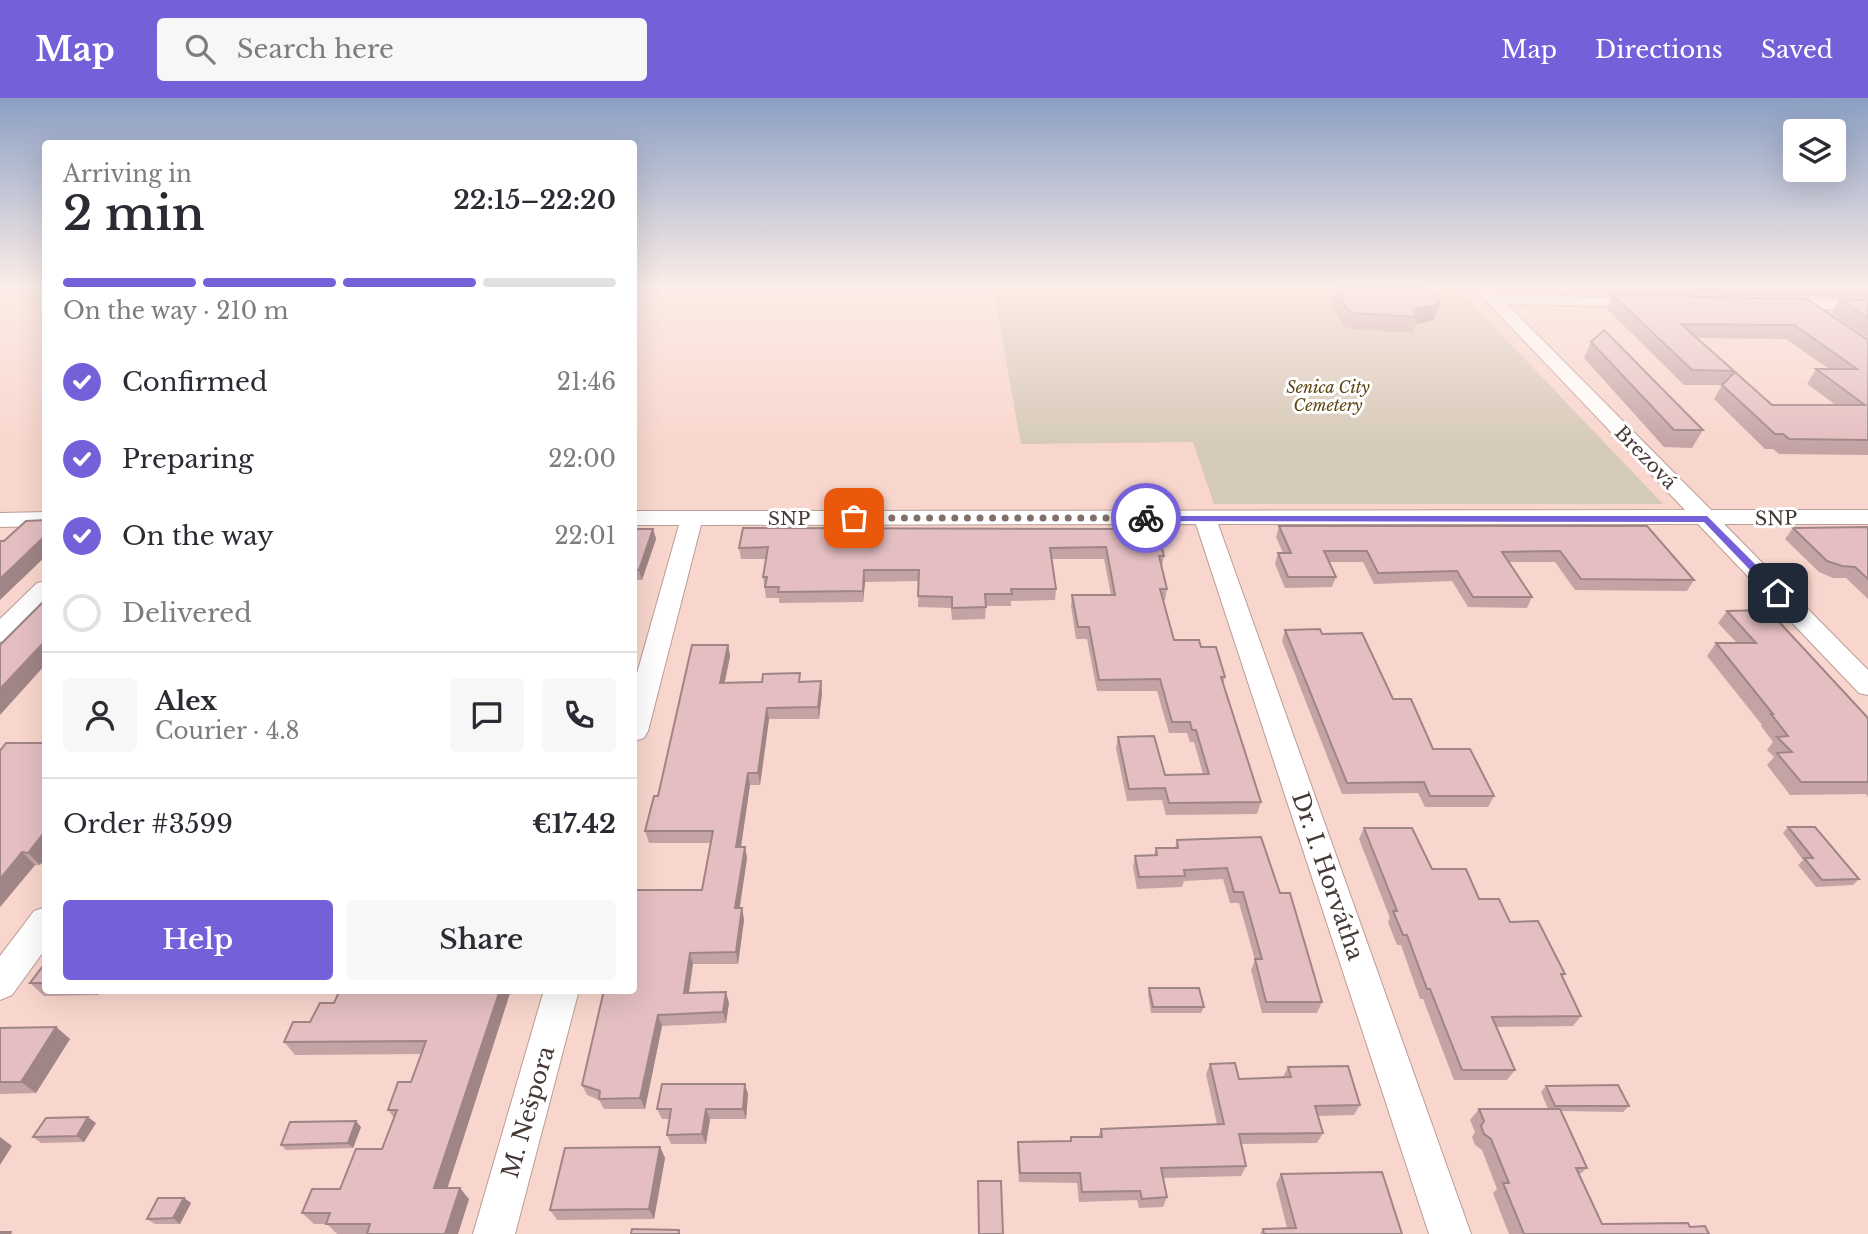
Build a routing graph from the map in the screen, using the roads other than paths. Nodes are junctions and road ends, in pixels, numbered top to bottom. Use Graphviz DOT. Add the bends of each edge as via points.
graph roads {
  1 [pos="1535,341"];
  2 [pos="1868,517"];
  3 [pos="637,518"];
  4 [pos="692,518"];
  5 [pos="1205,518"];
  6 [pos="1707,519"];
  7 [pos="0,520"];
  8 [pos="42,520"];
  9 [pos="42,592"];
  10 [pos="0,634"];
  11 [pos="1868,686"];
  12 [pos="637,720"];
  13 [pos="42,926"];
  14 [pos="0,984"];
  15 [pos="561,994"];
  16 [pos="494,1234"];
  17 [pos="1450,1234"];
  1 -- 6 [label="street, Brezová"];
  2 -- 6 [label="street, SNP"];
  3 -- 4 [label="street, SNP"];
  4 -- 5 [label="street, SNP"];
  4 -- 12 [label="street"];
  5 -- 6 [label="street, SNP"];
  5 -- 17 [label="street, Dr. I. Horvátha"];
  6 -- 11 [label="street, Brezová"];
  7 -- 8 [label="street"];
  9 -- 10 [label="street"];
  13 -- 14 [label="street"];
  15 -- 16 [label="street, M. Nešpora"];
}
